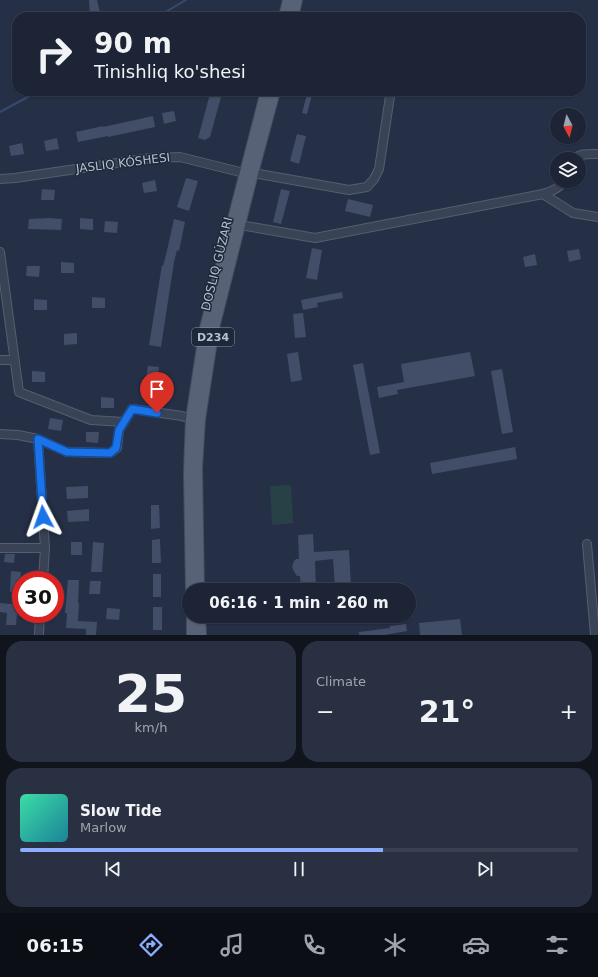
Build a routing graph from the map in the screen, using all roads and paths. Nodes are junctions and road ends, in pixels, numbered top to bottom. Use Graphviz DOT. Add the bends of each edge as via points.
graph roads {
  1 [pos="288,0"];
  2 [pos="297,0"];
  3 [pos="285,12"];
  4 [pos="294,12"];
  5 [pos="267,96"];
  6 [pos="272,96"];
  7 [pos="390,96"];
  8 [pos="268,103"];
  9 [pos="586,154"];
  10 [pos="598,154"];
  11 [pos="249,173"];
  12 [pos="0,179"];
  13 [pos="557,188"];
  14 [pos="543,194"];
  15 [pos="598,217"];
  16 [pos="240,225"];
  17 [pos="0,252"];
  18 [pos="2,288"];
  19 [pos="0,360"];
  20 [pos="14,360"];
  21 [pos="191,419"];
  22 [pos="124,422"];
  23 [pos="0,434"];
  24 [pos="38,439"];
  25 [pos="587,544"];
  26 [pos="0,548"];
  27 [pos="46,548"];
  28 [pos="44,571"];
  29 [pos="191,583"];
  30 [pos="200,583"];
  31 [pos="40,623"];
  32 [pos="192,623"];
  33 [pos="200,623"];
  34 [pos="39,635"];
  35 [pos="192,635"];
  36 [pos="200,635"];
  37 [pos="595,635"];
  1 -- 3 [label="main road"];
  2 -- 4 [label="main road"];
  5 -- 8 [label="main road, D234"];
  6 -- 8 [label="main road, D234"];
  7 -- 11 [label="street" via="379,169 367,187 349,190"];
  8 -- 11 [label="main road, D234"];
  9 -- 10 [label="street"];
  11 -- 12 [label="street" via="180,157 151,158"];
  11 -- 16 [label="main road, D234"];
  11 -- 21 [label="main road, D234" via="205,328"];
  13 -- 14 [label="street"];
  14 -- 15 [label="street" via="573,213"];
  14 -- 16 [label="street" via="315,238"];
  16 -- 30 [label="main road, D234" via="214,328 200,419 197,468"];
  17 -- 18 [label="street"];
  18 -- 20 [label="street"];
  19 -- 20 [label="street"];
  20 -- 22 [label="street" via="19,392 91,420"];
  21 -- 22 [label="street" via="132,409"];
  21 -- 29 [label="main road, D234"];
  22 -- 24 [label="street" via="119,430 116,448 110,453 67,452"];
  23 -- 24 [label="street"];
  24 -- 27 [label="street"];
  25 -- 37 [label="street"];
  26 -- 27 [label="street"];
  27 -- 28 [label="street"];
  31 -- 34 [label="street"];
  32 -- 35 [label="main road"];
  33 -- 36 [label="main road"];
}
